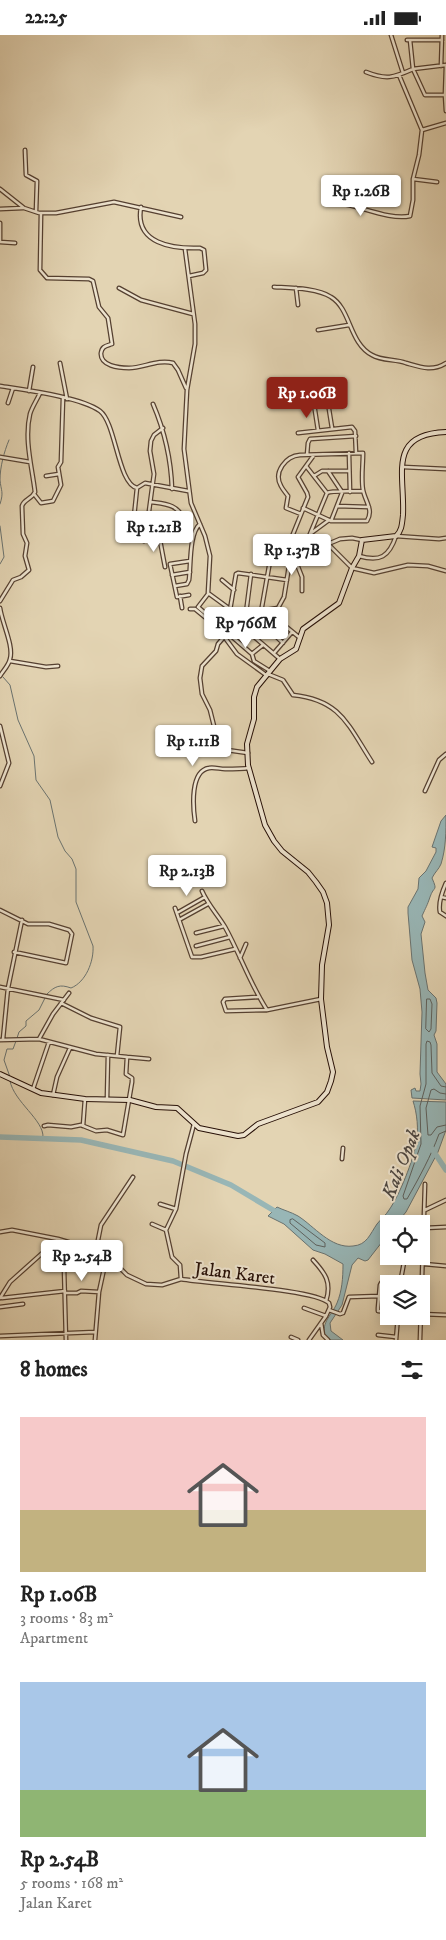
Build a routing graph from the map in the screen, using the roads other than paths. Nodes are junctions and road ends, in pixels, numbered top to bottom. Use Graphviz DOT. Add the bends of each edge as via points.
graph roads {
  1 [pos="391,35"];
  2 [pos="442,35"];
  3 [pos="446,36"];
  4 [pos="442,40"];
  5 [pos="446,65"];
  6 [pos="441,66"];
  7 [pos="413,69"];
  8 [pos="366,72"];
  9 [pos="403,73"];
  10 [pos="399,75"];
  11 [pos="445,95"];
  12 [pos="446,111"];
  13 [pos="446,123"];
  14 [pos="422,130"];
  15 [pos="25,150"];
  16 [pos="413,179"];
  17 [pos="437,182"];
  18 [pos="0,189"];
  19 [pos="328,202"];
  20 [pos="142,207"];
  21 [pos="24,208"];
  22 [pos="0,209"];
  23 [pos="36,212"];
  24 [pos="40,213"];
  25 [pos="181,217"];
  26 [pos="0,223"];
  27 [pos="0,230"];
  28 [pos="0,242"];
  29 [pos="15,243"];
  30 [pos="185,249"];
  31 [pos="188,276"];
  32 [pos="274,287"];
  33 [pos="119,288"];
  34 [pos="296,288"];
  35 [pos="298,305"];
  36 [pos="194,313"];
  37 [pos="348,325"];
  38 [pos="318,329"];
  39 [pos="60,363"];
  40 [pos="446,363"];
  41 [pos="33,367"];
  42 [pos="0,386"];
  43 [pos="13,388"];
  44 [pos="187,390"];
  45 [pos="29,391"];
  46 [pos="40,393"];
  47 [pos="65,399"];
  48 [pos="8,403"];
  49 [pos="153,404"];
  50 [pos="163,428"];
  51 [pos="332,428"];
  52 [pos="318,430"];
  53 [pos="446,432"];
  54 [pos="298,433"];
  55 [pos="356,436"];
  56 [pos="349,453"];
  57 [pos="356,453"];
  58 [pos="307,455"];
  59 [pos="314,455"];
  60 [pos="0,457"];
  61 [pos="30,462"];
  62 [pos="306,466"];
  63 [pos="403,467"];
  64 [pos="446,469"];
  65 [pos="328,471"];
  66 [pos="349,471"];
  67 [pos="59,474"];
  68 [pos="46,476"];
  69 [pos="314,476"];
  70 [pos="152,485"];
  71 [pos="136,489"];
  72 [pos="172,489"];
  73 [pos="188,491"];
  74 [pos="363,491"];
  75 [pos="350,492"];
  76 [pos="327,493"];
  77 [pos="342,493"];
  78 [pos="34,494"];
  79 [pos="150,502"];
  80 [pos="337,506"];
  81 [pos="369,507"];
  82 [pos="303,509"];
  83 [pos="301,514"];
  84 [pos="149,515"];
  85 [pos="317,515"];
  86 [pos="330,521"];
  87 [pos="200,524"];
  88 [pos="147,526"];
  89 [pos="172,528"];
  90 [pos="124,529"];
  91 [pos="310,534"];
  92 [pos="159,535"];
  93 [pos="396,537"];
  94 [pos="446,537"];
  95 [pos="362,540"];
  96 [pos="290,541"];
  97 [pos="328,544"];
  98 [pos="309,553"];
  99 [pos="359,556"];
  100 [pos="294,558"];
  101 [pos="191,561"];
  102 [pos="165,567"];
  103 [pos="352,568"];
  104 [pos="446,571"];
  105 [pos="190,572"];
  106 [pos="251,574"];
  107 [pos="172,575"];
  108 [pos="266,577"];
  109 [pos="222,579"];
  110 [pos="287,580"];
  111 [pos="175,586"];
  112 [pos="234,590"];
  113 [pos="302,591"];
  114 [pos="208,593"];
  115 [pos="188,595"];
  116 [pos="180,596"];
  117 [pos="0,601"];
  118 [pos="0,608"];
  119 [pos="182,608"];
  120 [pos="190,609"];
  121 [pos="230,610"];
  122 [pos="267,611"];
  123 [pos="234,612"];
  124 [pos="261,612"];
  125 [pos="248,613"];
  126 [pos="231,617"];
  127 [pos="221,628"];
  128 [pos="292,632"];
  129 [pos="224,637"];
  130 [pos="300,638"];
  131 [pos="283,643"];
  132 [pos="263,645"];
  133 [pos="252,653"];
  134 [pos="274,653"];
  135 [pos="280,659"];
  136 [pos="10,661"];
  137 [pos="58,666"];
  138 [pos="268,673"];
  139 [pos="0,676"];
  140 [pos="0,726"];
  141 [pos="248,753"];
  142 [pos="446,754"];
  143 [pos="372,762"];
  144 [pos="249,768"];
  145 [pos="0,786"];
  146 [pos="425,791"];
  147 [pos="195,821"];
  148 [pos="446,883"];
  149 [pos="202,891"];
  150 [pos="205,897"];
  151 [pos="440,897"];
  152 [pos="446,898"];
  153 [pos="208,904"];
  154 [pos="175,908"];
  155 [pos="0,909"];
  156 [pos="177,913"];
  157 [pos="446,916"];
  158 [pos="22,920"];
  159 [pos="179,920"];
  160 [pos="224,925"];
  161 [pos="196,933"];
  162 [pos="230,937"];
  163 [pos="246,944"];
  164 [pos="196,946"];
  165 [pos="235,949"];
  166 [pos="14,952"];
  167 [pos="240,958"];
  168 [pos="0,987"];
  169 [pos="8,988"];
  170 [pos="69,993"];
  171 [pos="258,997"];
  172 [pos="321,999"];
  173 [pos="64,1000"];
  174 [pos="61,1003"];
  175 [pos="267,1010"];
  176 [pos="39,1039"];
  177 [pos="2,1040"];
  178 [pos="49,1042"];
  179 [pos="70,1048"];
  180 [pos="108,1055"];
  181 [pos="117,1056"];
  182 [pos="128,1057"];
  183 [pos="150,1059"];
  184 [pos="0,1074"];
  185 [pos="33,1091"];
  186 [pos="53,1095"];
  187 [pos="85,1099"];
  188 [pos="107,1099"];
  189 [pos="130,1100"];
  190 [pos="194,1124"];
  191 [pos="44,1126"];
  192 [pos="83,1127"];
  193 [pos="342,1148"];
  194 [pos="342,1159"];
  195 [pos="132,1177"];
  196 [pos="425,1185"];
  197 [pos="446,1200"];
  198 [pos="160,1204"];
  199 [pos="176,1209"];
  200 [pos="425,1210"];
  201 [pos="425,1215"];
  202 [pos="152,1225"];
  203 [pos="446,1227"];
  204 [pos="430,1228"];
  205 [pos="166,1230"];
  206 [pos="0,1232"];
  207 [pos="58,1239"];
  208 [pos="66,1241"];
  209 [pos="96,1250"];
  210 [pos="107,1255"];
  211 [pos="314,1260"];
  212 [pos="430,1264"];
  213 [pos="446,1265"];
  214 [pos="181,1279"];
  215 [pos="380,1284"];
  216 [pos="65,1292"];
  217 [pos="99,1292"];
  218 [pos="379,1296"];
  219 [pos="326,1301"];
  220 [pos="23,1305"];
  221 [pos="0,1307"];
  222 [pos="304,1308"];
  223 [pos="331,1311"];
  224 [pos="380,1311"];
  225 [pos="430,1315"];
  226 [pos="446,1315"];
  227 [pos="326,1316"];
  228 [pos="321,1323"];
  229 [pos="397,1325"];
  230 [pos="421,1325"];
  231 [pos="66,1332"];
  232 [pos="95,1332"];
  233 [pos="378,1335"];
  234 [pos="0,1336"];
  235 [pos="291,1337"];
  236 [pos="396,1338"];
  237 [pos="66,1340"];
  238 [pos="95,1340"];
  239 [pos="298,1340"];
  240 [pos="309,1340"];
  241 [pos="328,1340"];
  242 [pos="420,1340"];
  1 -- 9 [label="street"];
  2 -- 3 [label="street"];
  2 -- 4 [label="street"];
  4 -- 6 [label="street"];
  4 -- 7 [label="street" via="408,40"];
  5 -- 6 [label="street"];
  5 -- 11 [label="street"];
  6 -- 7 [label="street"];
  7 -- 9 [label="street"];
  7 -- 11 [label="street" via="425,95"];
  8 -- 10 [label="street" via="381,78"];
  9 -- 10 [label="street"];
  10 -- 14 [label="street"];
  11 -- 12 [label="street"];
  13 -- 14 [label="street"];
  14 -- 16 [label="street"];
  15 -- 23 [label="street" via="25,174 36,181"];
  16 -- 17 [label="street"];
  16 -- 19 [label="street" via="410,216 396,217"];
  18 -- 21 [label="street"];
  20 -- 24 [label="street" via="109,202 56,213"];
  20 -- 25 [label="street"];
  20 -- 30 [label="street" via="139,222 144,231 156,242"];
  21 -- 22 [label="street"];
  21 -- 23 [label="street"];
  23 -- 24 [label="street"];
  24 -- 44 [label="street" via="40,270 47,278 93,281 99,307 108,317 112,340 112,344 102,349 103,362 130,368 172,363"];
  26 -- 27 [label="street"];
  27 -- 28 [label="street"];
  28 -- 29 [label="street"];
  30 -- 31 [label="street"];
  30 -- 31 [label="street" via="200,248 205,252 206,270"];
  31 -- 36 [label="street"];
  32 -- 34 [label="street"];
  33 -- 36 [label="street" via="141,300"];
  34 -- 35 [label="street"];
  34 -- 37 [label="street" via="330,296 339,303"];
  36 -- 44 [label="street" via="194,344"];
  37 -- 38 [label="street"];
  37 -- 40 [label="street" via="364,349 377,358 425,368 440,367"];
  39 -- 47 [label="street"];
  41 -- 45 [label="street"];
  42 -- 43 [label="street"];
  43 -- 45 [label="street"];
  43 -- 48 [label="street"];
  44 -- 73 [label="street" via="184,445"];
  45 -- 46 [label="street"];
  46 -- 47 [label="street"];
  46 -- 61 [label="street" via="29,420"];
  47 -- 67 [label="street"];
  47 -- 71 [label="street" via="85,403 106,417 125,477"];
  49 -- 50 [label="street"];
  50 -- 70 [label="street" via="151,441"];
  50 -- 72 [label="street" via="171,461"];
  51 -- 52 [label="street"];
  51 -- 52 [label="street" via="325,400 314,404"];
  51 -- 55 [label="street" via="352,427"];
  52 -- 54 [label="street"];
  53 -- 63 [label="street" via="428,434 412,441 404,452"];
  55 -- 57 [label="street"];
  55 -- 58 [label="street" via="310,439"];
  56 -- 57 [label="street"];
  56 -- 59 [label="street"];
  56 -- 66 [label="street"];
  57 -- 74 [label="street" via="363,453"];
  58 -- 59 [label="street"];
  58 -- 83 [label="street" via="289,458 278,476 288,496 286,508"];
  59 -- 62 [label="street"];
  60 -- 61 [label="street"];
  61 -- 78 [label="street"];
  62 -- 69 [label="street"];
  62 -- 82 [label="street" via="298,477 307,493"];
  63 -- 64 [label="street"];
  63 -- 93 [label="street" via="402,520"];
  65 -- 66 [label="street"];
  65 -- 69 [label="street"];
  65 -- 77 [label="street"];
  66 -- 75 [label="street"];
  67 -- 68 [label="street"];
  67 -- 78 [label="street" via="61,485 54,501 41,503"];
  69 -- 76 [label="street"];
  70 -- 71 [label="street" via="145,483"];
  70 -- 72 [label="street"];
  70 -- 79 [label="street"];
  71 -- 88 [label="street" via="134,517"];
  72 -- 73 [label="street"];
  73 -- 87 [label="street"];
  74 -- 75 [label="street"];
  74 -- 81 [label="street"];
  75 -- 77 [label="street"];
  76 -- 77 [label="street"];
  76 -- 85 [label="street"];
  77 -- 80 [label="street"];
  78 -- 117 [label="street" via="22,506 23,534 27,543 25,556 29,569 13,580"];
  79 -- 84 [label="street"];
  79 -- 89 [label="street" via="169,505 181,512 184,520"];
  80 -- 81 [label="street"];
  80 -- 86 [label="street"];
  81 -- 86 [label="street" via="367,521"];
  82 -- 83 [label="street"];
  82 -- 85 [label="street"];
  83 -- 96 [label="street"];
  84 -- 88 [label="street"];
  84 -- 89 [label="street" via="168,522"];
  85 -- 86 [label="street"];
  85 -- 91 [label="street"];
  86 -- 91 [label="street"];
  87 -- 101 [label="street" via="196,528"];
  87 -- 114 [label="street" via="210,557"];
  88 -- 92 [label="street"];
  89 -- 92 [label="street"];
  90 -- 92 [label="street" via="144,541"];
  91 -- 98 [label="street" via="306,543"];
  92 -- 102 [label="street"];
  93 -- 94 [label="street"];
  93 -- 95 [label="street"];
  93 -- 99 [label="street" via="391,550 380,557"];
  95 -- 97 [label="street" via="346,538"];
  95 -- 99 [label="street"];
  96 -- 100 [label="street"];
  96 -- 108 [label="street" via="274,552"];
  97 -- 98 [label="street"];
  97 -- 103 [label="street"];
  98 -- 100 [label="street"];
  99 -- 103 [label="street"];
  100 -- 110 [label="street" via="288,563"];
  100 -- 113 [label="street" via="302,577"];
  101 -- 105 [label="street"];
  101 -- 107 [label="street" via="170,564"];
  103 -- 104 [label="street" via="374,573 417,565"];
  103 -- 130 [label="street" via="341,599 334,608 307,625"];
  105 -- 107 [label="street"];
  105 -- 111 [label="street" via="187,584"];
  106 -- 108 [label="street"];
  106 -- 112 [label="street" via="237,573"];
  106 -- 125 [label="street"];
  107 -- 111 [label="street"];
  108 -- 110 [label="street"];
  108 -- 124 [label="street"];
  109 -- 112 [label="street"];
  110 -- 122 [label="street" via="282,604"];
  111 -- 116 [label="street" via="176,597"];
  112 -- 121 [label="street"];
  114 -- 121 [label="street"];
  114 -- 127 [label="street" via="198,607"];
  115 -- 116 [label="street"];
  116 -- 119 [label="street"];
  118 -- 136 [label="street" via="10,644"];
  120 -- 129 [label="street" via="196,609 218,627"];
  121 -- 123 [label="street"];
  122 -- 124 [label="street"];
  122 -- 128 [label="street"];
  123 -- 125 [label="street"];
  123 -- 126 [label="street"];
  124 -- 125 [label="street"];
  125 -- 131 [label="street"];
  126 -- 127 [label="street"];
  126 -- 132 [label="street"];
  127 -- 133 [label="street"];
  128 -- 130 [label="street"];
  128 -- 131 [label="street"];
  129 -- 138 [label="street" via="243,659"];
  129 -- 141 [label="street" via="202,666 200,685 215,730 226,735 227,750"];
  130 -- 135 [label="street" via="296,649"];
  131 -- 134 [label="street"];
  132 -- 133 [label="street"];
  132 -- 134 [label="street"];
  133 -- 138 [label="street" via="254,661"];
  134 -- 135 [label="street"];
  135 -- 138 [label="street"];
  136 -- 137 [label="street"];
  136 -- 139 [label="street"];
  138 -- 141 [label="street" via="256,689"];
  138 -- 143 [label="street" via="283,680 293,695 313,697 336,711"];
  140 -- 145 [label="street" via="9,763"];
  141 -- 144 [label="street"];
  142 -- 146 [label="street" via="438,760"];
  144 -- 147 [label="street" via="212,767 201,771 193,797"];
  144 -- 172 [label="street" via="263,821 274,841 308,872 326,900 329,925 322,965"];
  148 -- 151 [label="street"];
  149 -- 150 [label="street"];
  150 -- 153 [label="street"];
  150 -- 156 [label="street"];
  151 -- 152 [label="street"];
  151 -- 157 [label="street" via="440,912"];
  153 -- 159 [label="street"];
  153 -- 160 [label="street"];
  154 -- 156 [label="street"];
  155 -- 158 [label="street"];
  156 -- 159 [label="street"];
  158 -- 166 [label="street"];
  158 -- 166 [label="street" via="28,924 49,923 69,930 72,937 67,959 63,963"];
  159 -- 165 [label="street" via="192,957"];
  160 -- 161 [label="street"];
  160 -- 162 [label="street"];
  162 -- 164 [label="street"];
  162 -- 165 [label="street"];
  163 -- 167 [label="street"];
  165 -- 167 [label="street"];
  166 -- 169 [label="street"];
  167 -- 171 [label="street"];
  168 -- 169 [label="street"];
  169 -- 173 [label="street"];
  169 -- 177 [label="street"];
  170 -- 173 [label="street"];
  171 -- 175 [label="street"];
  171 -- 175 [label="street" via="223,1001 226,1011"];
  172 -- 175 [label="street"];
  172 -- 190 [label="street" via="333,1072 330,1086 321,1099 313,1105 258,1124 242,1136 208,1131"];
  173 -- 174 [label="street"];
  174 -- 176 [label="street"];
  174 -- 181 [label="street" via="91,1018 120,1027"];
  176 -- 177 [label="street"];
  176 -- 178 [label="street"];
  178 -- 179 [label="street"];
  178 -- 185 [label="street"];
  179 -- 180 [label="street"];
  179 -- 186 [label="street"];
  180 -- 181 [label="street"];
  180 -- 188 [label="street"];
  181 -- 182 [label="street"];
  182 -- 183 [label="street"];
  182 -- 189 [label="street" via="126,1074 132,1079"];
  184 -- 185 [label="street"];
  185 -- 186 [label="street"];
  186 -- 187 [label="street"];
  187 -- 188 [label="street"];
  187 -- 192 [label="street"];
  188 -- 189 [label="street"];
  189 -- 190 [label="street" via="156,1107 178,1108"];
  189 -- 192 [label="street" via="123,1135"];
  190 -- 199 [label="street"];
  191 -- 192 [label="street"];
  193 -- 194 [label="street"];
  195 -- 209 [label="street" via="101,1225"];
  196 -- 200 [label="street"];
  197 -- 200 [label="street"];
  198 -- 199 [label="street"];
  199 -- 205 [label="street"];
  200 -- 201 [label="street"];
  202 -- 205 [label="street"];
  203 -- 204 [label="street"];
  205 -- 214 [label="street" via="172,1257 180,1265"];
  206 -- 207 [label="street" via="17,1231"];
  207 -- 208 [label="street"];
  207 -- 216 [label="street" via="10,1282 0,1298"];
  208 -- 209 [label="street"];
  208 -- 216 [label="street"];
  209 -- 210 [label="street"];
  210 -- 214 [label="street, Jalan Karet" via="127,1275 146,1284 162,1285"];
  210 -- 217 [label="street"];
  211 -- 219 [label="street" via="328,1280"];
  212 -- 213 [label="street"];
  214 -- 219 [label="street, Jalan Karet" via="300,1294"];
  215 -- 218 [label="street"];
  216 -- 217 [label="street"];
  216 -- 231 [label="street"];
  217 -- 232 [label="street"];
  218 -- 223 [label="street" via="350,1297 342,1314"];
  218 -- 224 [label="street"];
  219 -- 223 [label="street"];
  220 -- 221 [label="street"];
  222 -- 227 [label="street"];
  223 -- 227 [label="street"];
  225 -- 226 [label="street"];
  227 -- 228 [label="street"];
  228 -- 240 [label="street"];
  228 -- 241 [label="street" via="323,1335"];
  229 -- 236 [label="street"];
  230 -- 242 [label="street"];
  231 -- 232 [label="street"];
  231 -- 234 [label="street"];
  231 -- 237 [label="street"];
  232 -- 238 [label="street"];
  233 -- 236 [label="street"];
  235 -- 239 [label="street"];
}
